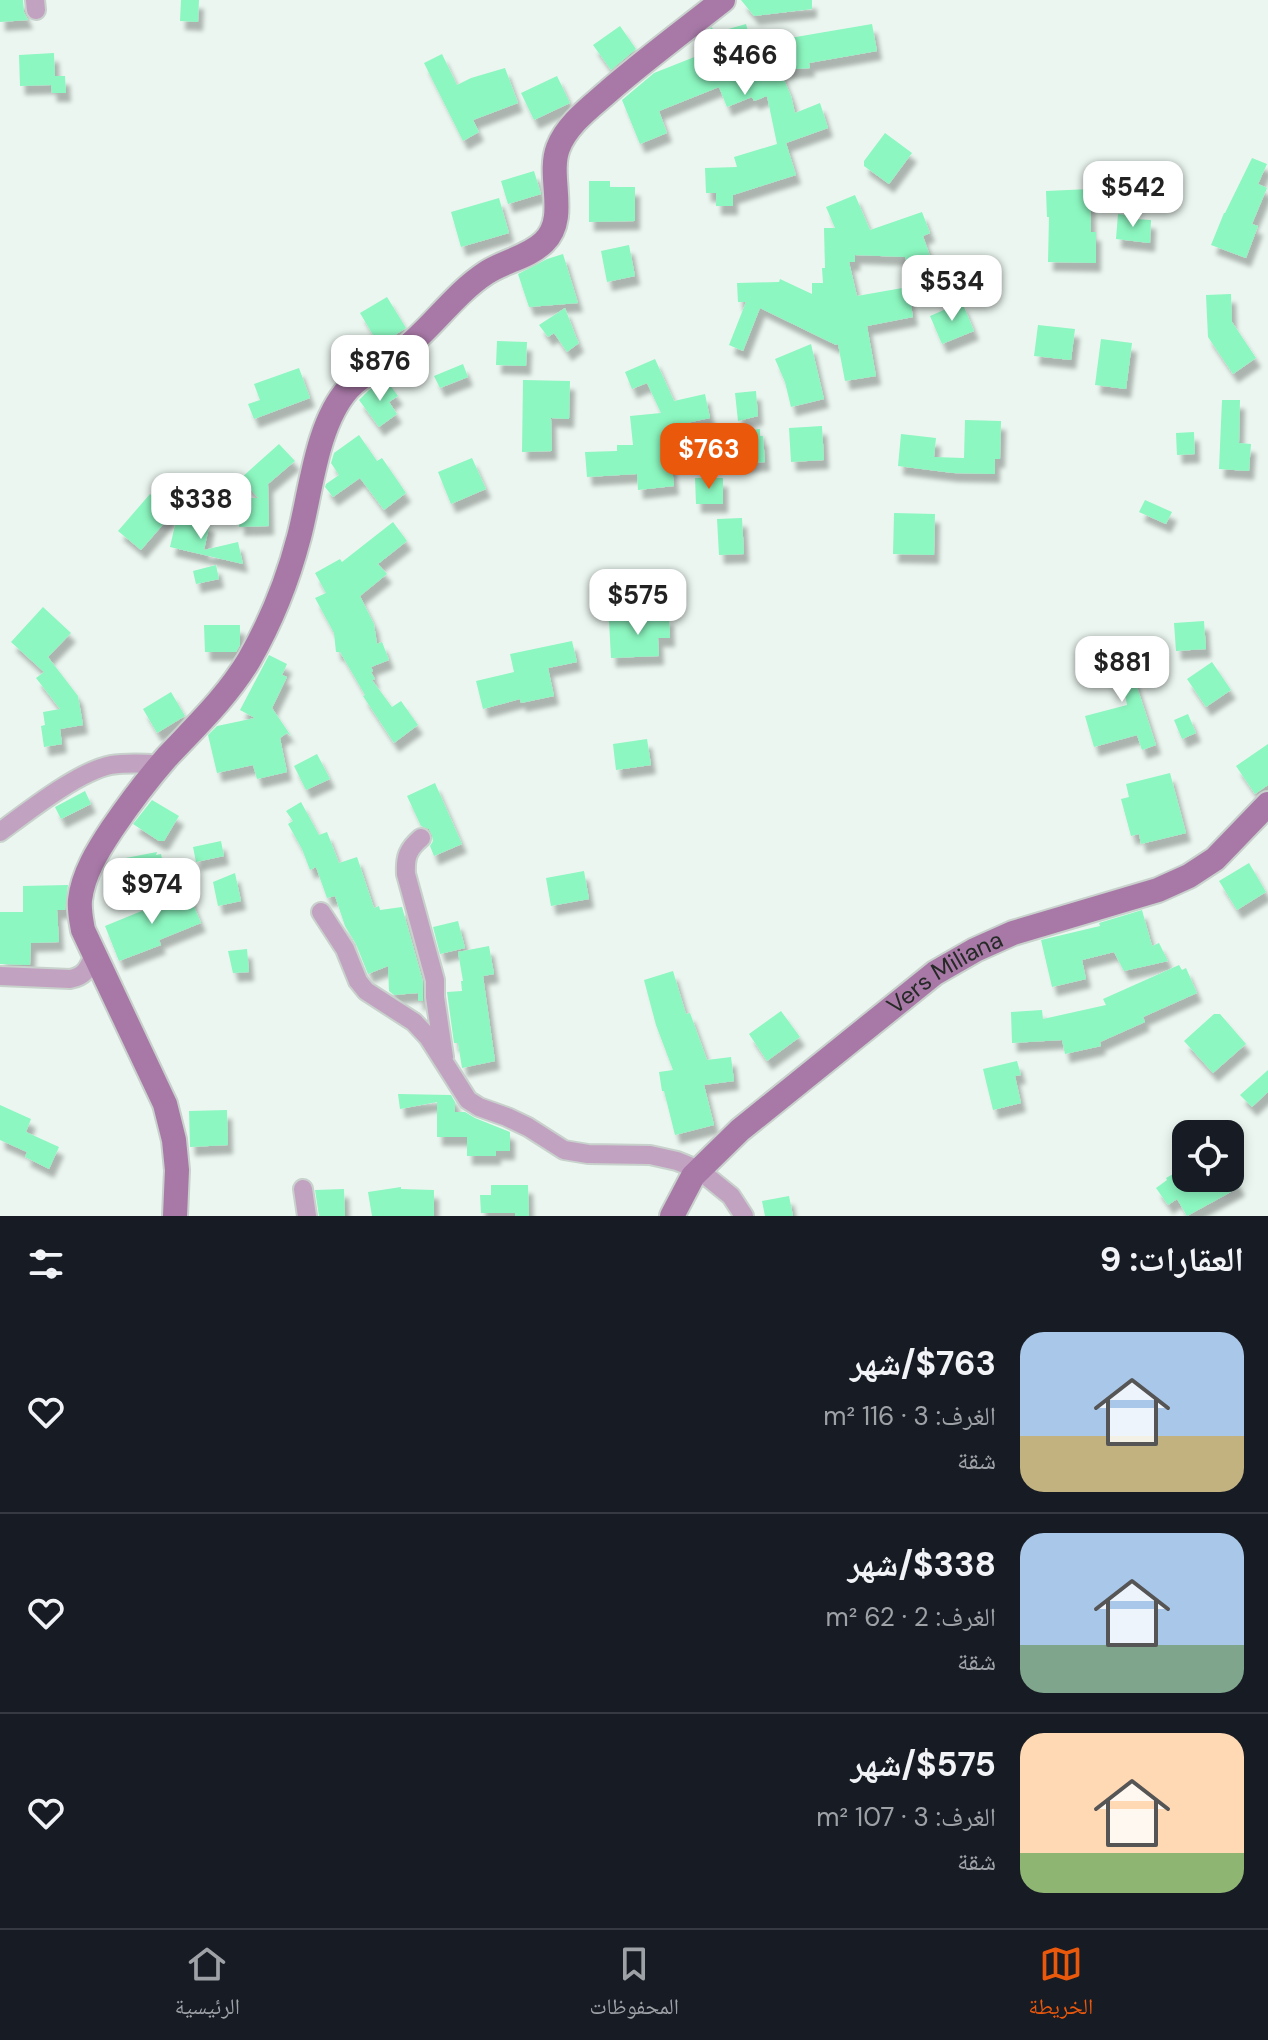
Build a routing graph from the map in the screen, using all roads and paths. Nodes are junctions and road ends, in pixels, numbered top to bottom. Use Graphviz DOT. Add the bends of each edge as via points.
graph roads {
  1 [pos="723,0"];
  2 [pos="161,764"];
  3 [pos="1268,804"];
  4 [pos="0,832"];
  5 [pos="421,838"];
  6 [pos="321,912"];
  7 [pos="94,955"];
  8 [pos="0,976"];
  9 [pos="445,1064"];
  10 [pos="699,1170"];
  11 [pos="303,1189"];
  12 [pos="175,1216"];
  13 [pos="307,1216"];
  14 [pos="672,1216"];
  15 [pos="744,1216"];
  1 -- 2 [label="main road" via="627,76 565,136 557,150 556,213 546,240 480,277 403,351 348,389 327,426 278,600 249,660"];
  2 -- 4 [label="street" via="126,763 89,772"];
  2 -- 7 [label="main road" via="89,867 80,911"];
  3 -- 10 [label="main road, Vers Miliana" via="1215,859 1189,876 1013,933 935,973 740,1130"];
  5 -- 9 [label="street" via="410,847 406,874 435,980"];
  6 -- 9 [label="street" via="366,991 414,1022"];
  7 -- 8 [label="street" via="80,977"];
  7 -- 12 [label="main road" via="165,1104 177,1170"];
  9 -- 10 [label="street" via="468,1100 564,1150 650,1155"];
  10 -- 14 [label="main road, Vers Miliana"];
  10 -- 15 [label="street" via="731,1196"];
  11 -- 13 [label="street"];
}
